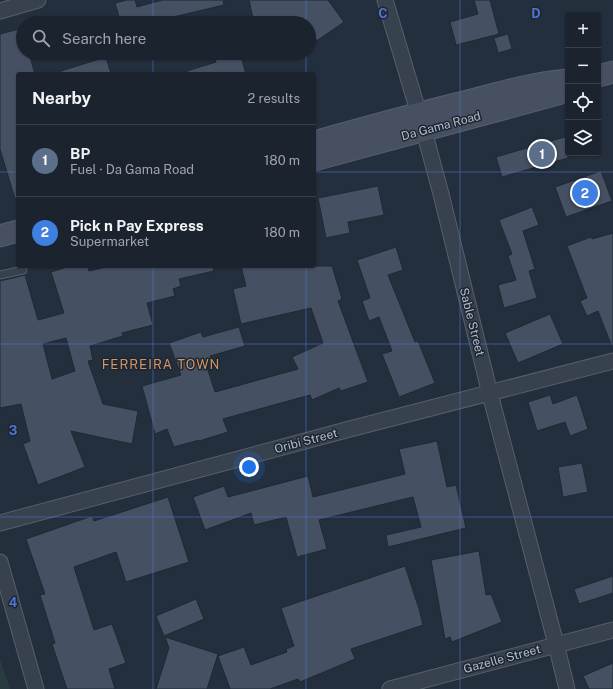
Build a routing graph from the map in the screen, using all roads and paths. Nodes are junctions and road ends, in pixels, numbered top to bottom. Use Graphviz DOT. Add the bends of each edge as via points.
graph roads {
  1 [pos="38,0"];
  2 [pos="385,0"];
  3 [pos="5,6"];
  4 [pos="613,72"];
  5 [pos="601,75"];
  6 [pos="565,80"];
  7 [pos="565,90"];
  8 [pos="421,122"];
  9 [pos="316,142"];
  10 [pos="316,159"];
  11 [pos="16,232"];
  12 [pos="0,236"];
  13 [pos="23,270"];
  14 [pos="0,275"];
  15 [pos="613,362"];
  16 [pos="490,394"];
  17 [pos="0,523"];
  18 [pos="0,562"];
  19 [pos="613,630"];
  20 [pos="556,644"];
  21 [pos="36,689"];
  22 [pos="390,689"];
  23 [pos="566,689"];
  1 -- 3 [label="street"];
  2 -- 8 [label="street, Sable Street"];
  4 -- 5 [label="street"];
  6 -- 8 [label="street, Da Gama Road" via="546,82"];
  7 -- 8 [label="street, Da Gama Road"];
  8 -- 9 [label="street, Da Gama Road"];
  8 -- 10 [label="street, Da Gama Road"];
  8 -- 16 [label="street, Sable Street"];
  11 -- 12 [label="street"];
  13 -- 14 [label="lane"];
  15 -- 16 [label="street, Oribi Street"];
  16 -- 17 [label="street, Oribi Street"];
  16 -- 20 [label="street, Sable Street"];
  18 -- 21 [label="street"];
  19 -- 20 [label="street, Gazelle Street"];
  20 -- 22 [label="street, Gazelle Street"];
  20 -- 23 [label="street, Sable Street"];
}
